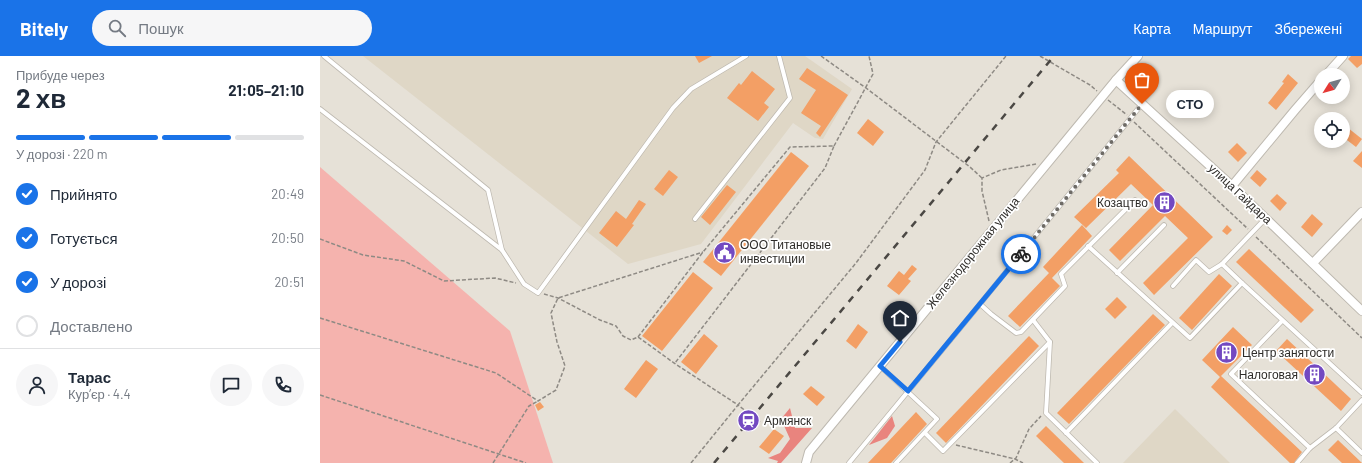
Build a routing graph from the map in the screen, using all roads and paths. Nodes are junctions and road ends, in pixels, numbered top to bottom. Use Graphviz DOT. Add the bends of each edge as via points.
graph roads {
  1 [pos="324,56"];
  2 [pos="746,56"];
  3 [pos="779,56"];
  4 [pos="821,56"];
  5 [pos="869,56"];
  6 [pos="1006,56"];
  7 [pos="1040,56"];
  8 [pos="1138,56"];
  9 [pos="1343,56"];
  10 [pos="1332,68"];
  11 [pos="1116,80"];
  12 [pos="866,88"];
  13 [pos="1314,88"];
  14 [pos="1103,96"];
  15 [pos="1142,104"];
  16 [pos="320,109"];
  17 [pos="1130,118"];
  18 [pos="936,142"];
  19 [pos="834,146"];
  20 [pos="1048,162"];
  21 [pos="982,178"];
  22 [pos="1232,186"];
  23 [pos="1135,200"];
  24 [pos="1362,212"];
  25 [pos="1266,218"];
  26 [pos="695,219"];
  27 [pos="1164,225"];
  28 [pos="991,231"];
  29 [pos="1251,232"];
  30 [pos="320,239"];
  31 [pos="1088,246"];
  32 [pos="502,250"];
  33 [pos="703,252"];
  34 [pos="1313,263"];
  35 [pos="1222,264"];
  36 [pos="1117,273"];
  37 [pos="1242,283"];
  38 [pos="524,284"];
  39 [pos="1173,286"];
  40 [pos="538,293"];
  41 [pos="558,298"];
  42 [pos="980,304"];
  43 [pos="1362,311"];
  44 [pos="320,318"];
  45 [pos="1033,320"];
  46 [pos="1282,321"];
  47 [pos="1172,323"];
  48 [pos="638,337"];
  49 [pos="1362,338"];
  50 [pos="1050,342"];
  51 [pos="674,363"];
  52 [pos="880,366"];
  53 [pos="908,391"];
  54 [pos="1362,393"];
  55 [pos="320,395"];
  56 [pos="1362,400"];
  57 [pos="538,401"];
  58 [pos="738,405"];
  59 [pos="1046,410"];
  60 [pos="760,422"];
  61 [pos="1336,428"];
  62 [pos="1066,432"];
  63 [pos="925,433"];
  64 [pos="950,444"];
  65 [pos="1310,448"];
  66 [pos="1362,453"];
  67 [pos="498,454"];
  68 [pos="1014,459"];
  69 [pos="493,463"];
  70 [pos="526,463"];
  71 [pos="691,463"];
  72 [pos="806,463"];
  73 [pos="849,463"];
  74 [pos="896,463"];
  75 [pos="1010,463"];
  76 [pos="1023,463"];
  77 [pos="1097,463"];
  78 [pos="1297,463"];
  1 -- 32 [label="lane" via="488,190"];
  2 -- 40 [label="lane" via="691,89 674,108"];
  3 -- 26 [label="lane" via="790,98"];
  4 -- 12 [label="path"];
  5 -- 12 [label="path" via="873,74"];
  6 -- 18 [label="path"];
  7 -- 14 [label="path" via="1090,85"];
  8 -- 11 [label="street, Железнодорожная улица"];
  9 -- 10 [label="street"];
  11 -- 14 [label="street, Железнодорожная улица"];
  11 -- 15 [label="street, улица Гайдара"];
  12 -- 18 [label="path"];
  12 -- 19 [label="path"];
  13 -- 22 [label="street"];
  14 -- 17 [label="path"];
  14 -- 20 [label="street, Железнодорожная улица"];
  15 -- 17 [label="lane"];
  15 -- 22 [label="street, улица Гайдара"];
  16 -- 32 [label="lane"];
  17 -- 29 [label="path"];
  17 -- 42 [label="lane"];
  18 -- 21 [label="path"];
  18 -- 58 [label="path" via="925,170 856,263"];
  19 -- 33 [label="path" via="790,147"];
  19 -- 51 [label="path" via="825,168"];
  20 -- 21 [label="path" via="1001,170"];
  20 -- 28 [label="street, Железнодорожная улица"];
  21 -- 28 [label="path" via="982,191"];
  22 -- 25 [label="street, улица Гайдара"];
  23 -- 31 [label="lane"];
  24 -- 34 [label="street"];
  25 -- 29 [label="lane"];
  25 -- 34 [label="street, улица Гайдара"];
  27 -- 36 [label="lane"];
  28 -- 52 [label="street, Железнодорожная улица"];
  29 -- 35 [label="lane"];
  29 -- 49 [label="path"];
  30 -- 38 [label="path" via="363,255 404,261 444,281 495,278"];
  31 -- 36 [label="lane"];
  31 -- 45 [label="lane" via="1061,274 1065,286"];
  32 -- 38 [label="lane"];
  33 -- 41 [label="path"];
  33 -- 48 [label="path"];
  34 -- 43 [label="street, улица Гайдара"];
  35 -- 37 [label="lane"];
  35 -- 39 [label="lane" via="1210,272 1196,260"];
  36 -- 47 [label="lane"];
  37 -- 46 [label="lane"];
  37 -- 47 [label="lane" via="1190,338"];
  38 -- 40 [label="lane"];
  40 -- 41 [label="path"];
  41 -- 48 [label="path" via="616,326 623,336 631,340"];
  41 -- 57 [label="path" via="551,313 565,366 556,390"];
  42 -- 45 [label="lane" via="1016,333 1021,332"];
  42 -- 53 [label="lane"];
  44 -- 57 [label="path" via="496,373"];
  45 -- 50 [label="lane"];
  46 -- 54 [label="lane"];
  46 -- 65 [label="lane" via="1231,374"];
  47 -- 62 [label="lane"];
  48 -- 51 [label="path"];
  50 -- 59 [label="lane"];
  50 -- 64 [label="lane"];
  51 -- 58 [label="path"];
  52 -- 53 [label="lane"];
  52 -- 72 [label="street, Железнодорожная улица" via="809,452"];
  53 -- 63 [label="lane" via="937,419"];
  53 -- 73 [label="lane"];
  55 -- 67 [label="path"];
  56 -- 61 [label="lane"];
  57 -- 67 [label="path" via="529,406"];
  58 -- 60 [label="path"];
  58 -- 71 [label="path"];
  59 -- 62 [label="lane"];
  59 -- 68 [label="path" via="1029,430"];
  61 -- 65 [label="lane"];
  61 -- 66 [label="lane"];
  62 -- 77 [label="lane"];
  63 -- 64 [label="lane" via="943,451"];
  63 -- 74 [label="lane"];
  64 -- 68 [label="path"];
  65 -- 78 [label="lane"];
  67 -- 69 [label="path"];
  67 -- 70 [label="path"];
  68 -- 75 [label="path"];
  68 -- 76 [label="path"];
}
